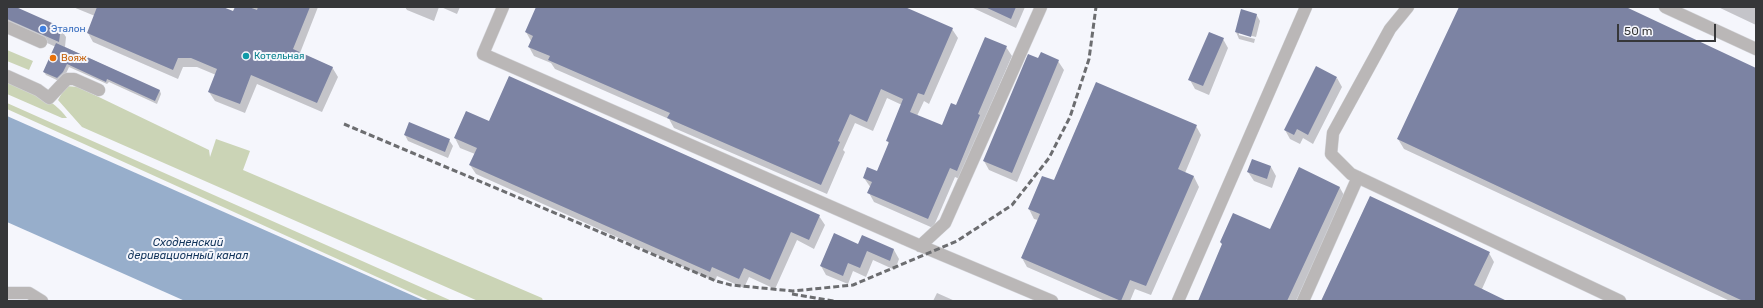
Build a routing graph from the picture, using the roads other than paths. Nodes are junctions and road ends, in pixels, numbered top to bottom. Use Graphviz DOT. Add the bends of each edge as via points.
graph roads {
  1 [pos="503,7"];
  2 [pos="1041,7"];
  3 [pos="1306,7"];
  4 [pos="1408,7"];
  5 [pos="1665,7"];
  6 [pos="7,28"];
  7 [pos="41,42"];
  8 [pos="1756,49"];
  9 [pos="7,76"];
  10 [pos="99,90"];
  11 [pos="1358,177"];
  12 [pos="920,246"];
  13 [pos="7,293"];
  14 [pos="42,301"];
  15 [pos="1052,301"];
  16 [pos="1178,301"];
  17 [pos="1303,301"];
  18 [pos="1620,301"];
  1 -- 12 [label="lane" via="483,54"];
  2 -- 12 [label="lane" via="945,223"];
  3 -- 16 [label="lane"];
  4 -- 11 [label="lane" via="1390,29 1333,133 1331,154 1351,174"];
  5 -- 8 [label="lane"];
  6 -- 7 [label="lane"];
  9 -- 10 [label="lane" via="49,98 67,79"];
  11 -- 17 [label="lane"];
  11 -- 18 [label="lane"];
  12 -- 15 [label="lane"];
  13 -- 14 [label="lane" via="29,293"];
}
